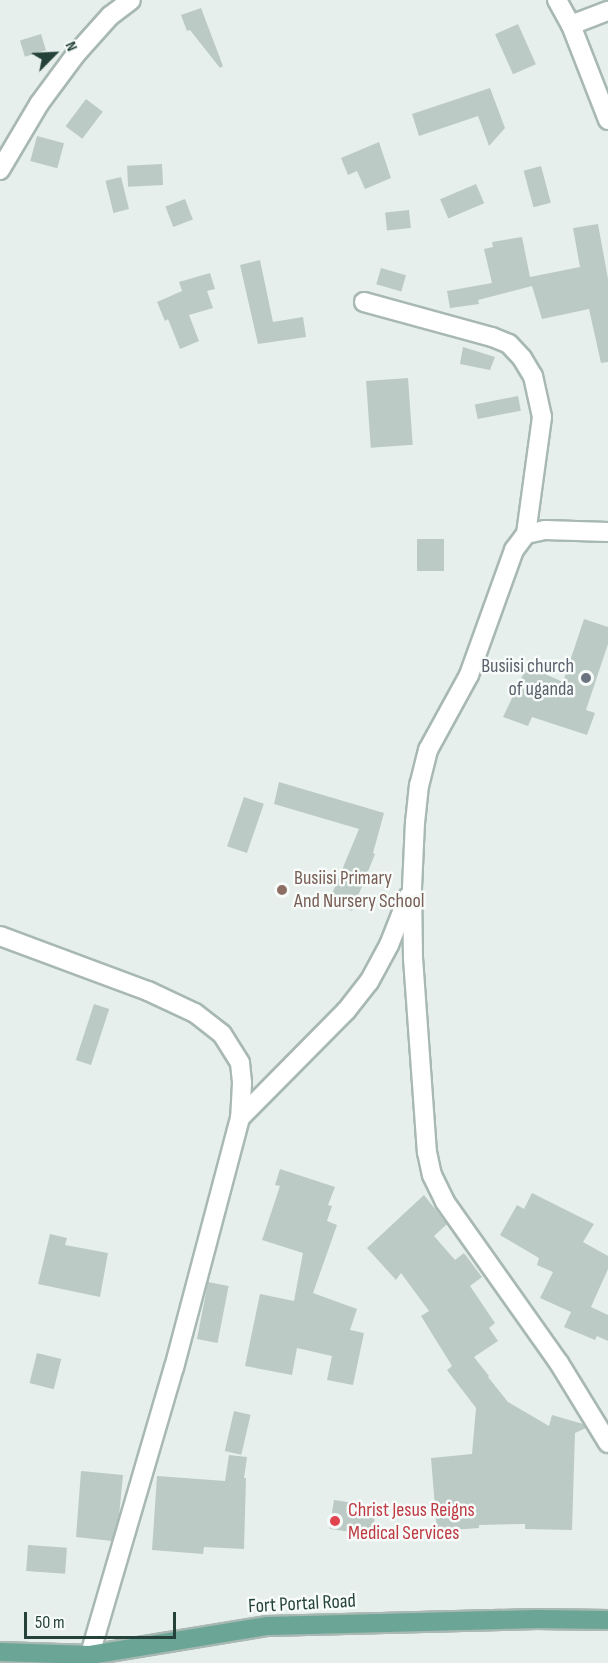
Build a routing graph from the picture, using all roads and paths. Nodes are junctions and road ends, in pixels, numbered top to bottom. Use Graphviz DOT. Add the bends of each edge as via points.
graph roads {
  1 [pos="131,0"];
  2 [pos="557,0"];
  3 [pos="608,11"];
  4 [pos="571,25"];
  5 [pos="608,120"];
  6 [pos="0,170"];
  7 [pos="364,302"];
  8 [pos="608,532"];
  9 [pos="526,534"];
  10 [pos="412,887"];
  11 [pos="0,936"];
  12 [pos="240,1118"];
  13 [pos="608,1443"];
  14 [pos="608,1620"];
  15 [pos="0,1652"];
  16 [pos="90,1655"];
  1 -- 6 [label="street" via="110,16 76,54 39,104"];
  2 -- 4 [label="street"];
  3 -- 4 [label="street"];
  4 -- 5 [label="street"];
  7 -- 9 [label="street" via="492,337 509,344 522,358 533,376 542,417"];
  8 -- 9 [label="street" via="545,530"];
  9 -- 10 [label="street" via="514,550 469,675 428,750 416,812"];
  10 -- 12 [label="street" via="369,982 346,1011"];
  10 -- 13 [label="street" via="413,957 432,1175 445,1202 559,1363"];
  11 -- 12 [label="street" via="148,991 195,1013 222,1034 240,1063"];
  12 -- 16 [label="street" via="174,1367"];
  14 -- 16 [label="main road, Fort Portal Road" via="268,1626"];
  15 -- 16 [label="main road, Fort Portal Road"];
}
